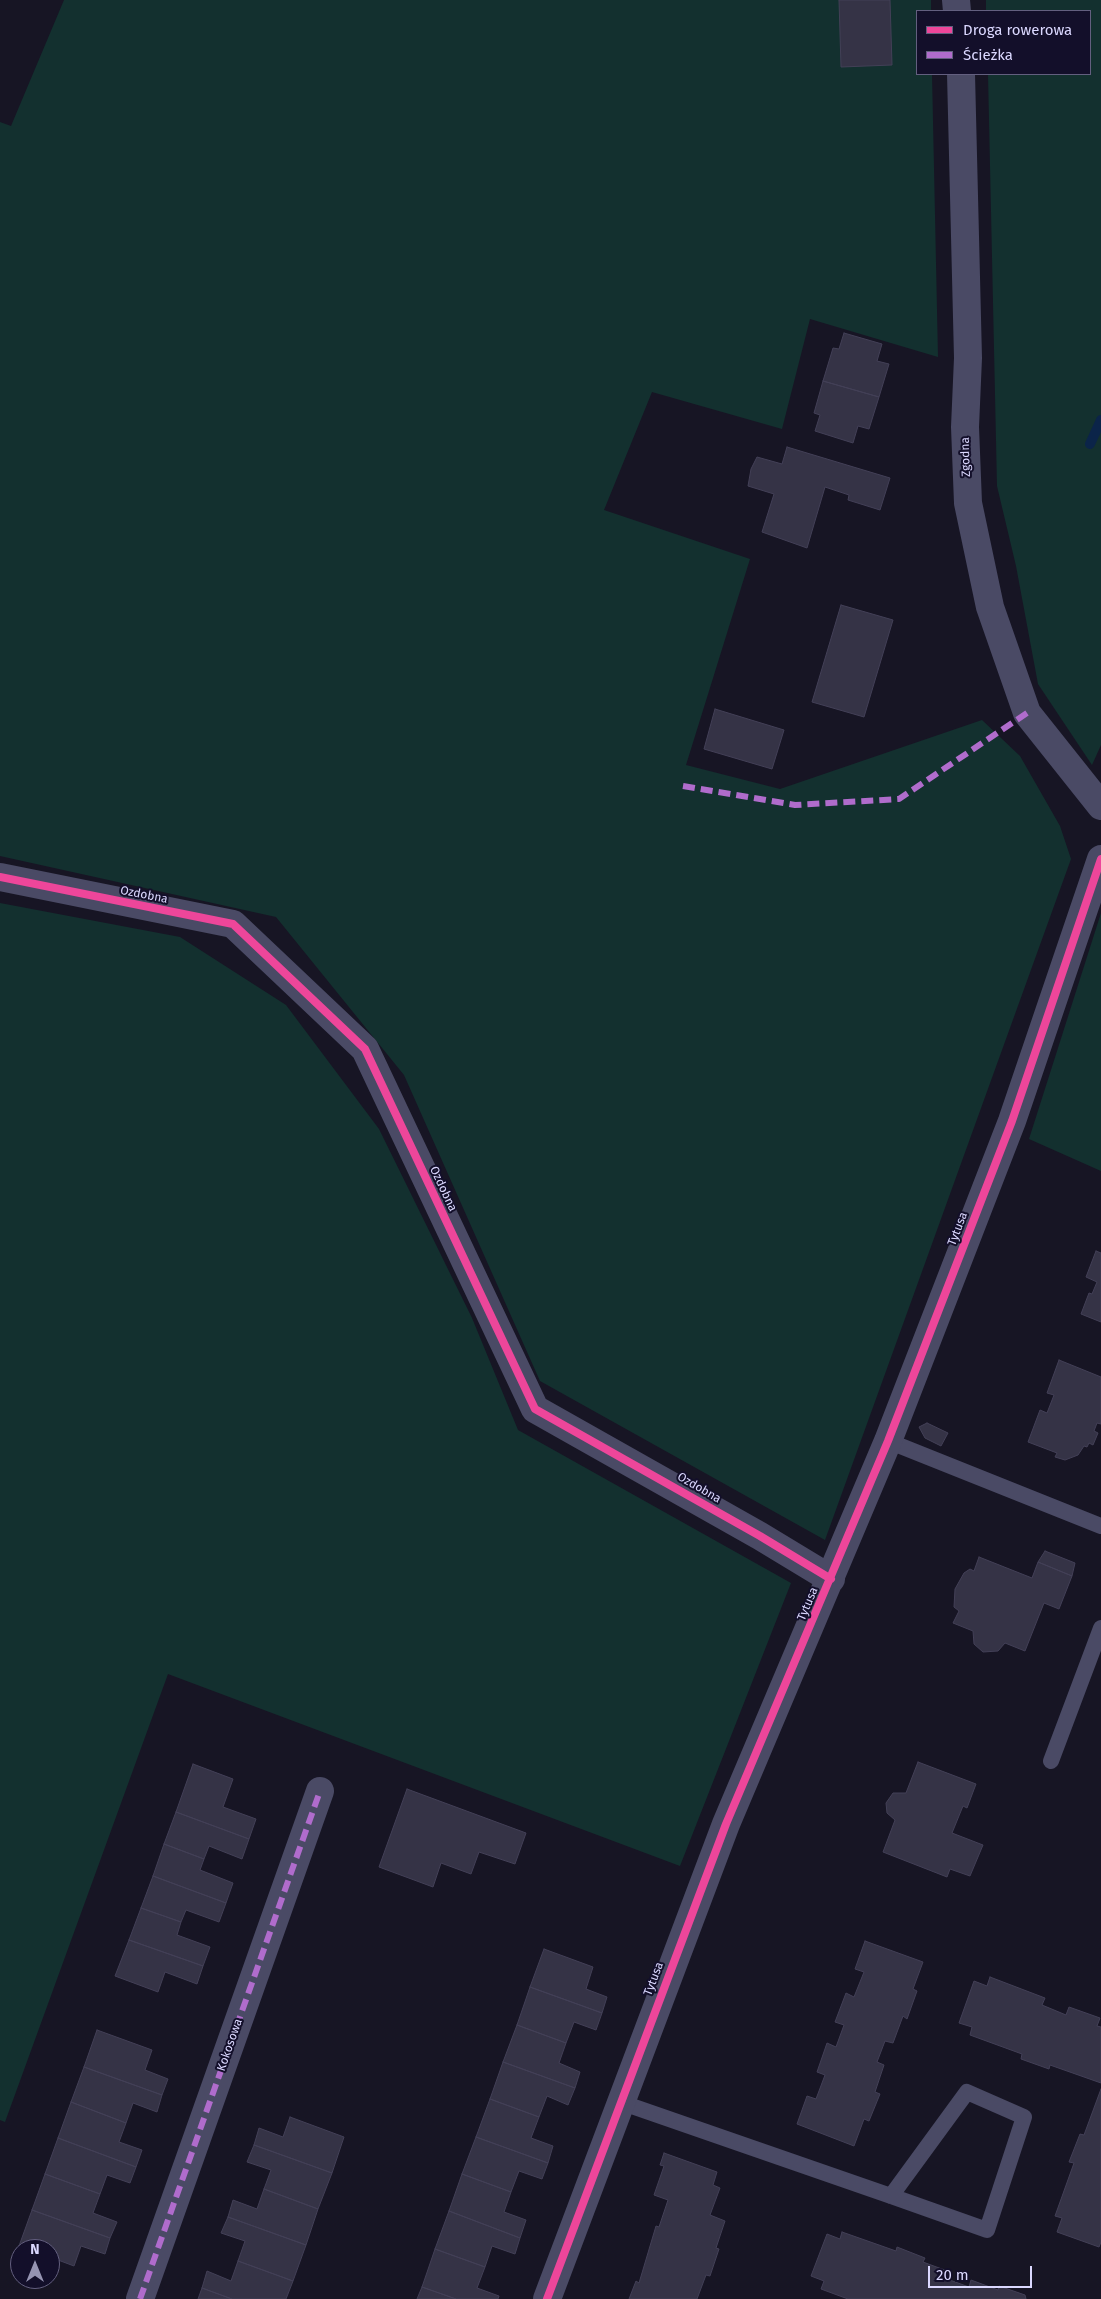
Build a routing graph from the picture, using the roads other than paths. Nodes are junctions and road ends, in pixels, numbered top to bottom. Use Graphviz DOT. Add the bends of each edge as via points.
graph roads {
  1 [pos="961,75"];
  2 [pos="1101,806"];
  3 [pos="1101,858"];
  4 [pos="0,877"];
  5 [pos="888,1441"];
  6 [pos="1101,1526"];
  7 [pos="831,1579"];
  8 [pos="1101,1628"];
  9 [pos="1051,1761"];
  10 [pos="320,1791"];
  11 [pos="620,2102"];
  12 [pos="891,2196"];
  13 [pos="140,2299"];
  14 [pos="547,2299"];
  1 -- 2 [label="street, Zgodna" via="968,348 965,427 968,502 990,607 1026,713"];
  3 -- 5 [label="street, Tytusa" via="1012,1121"];
  4 -- 7 [label="street, Ozdobna" via="233,924 364,1049 535,1409"];
  5 -- 6 [label="lane"];
  5 -- 7 [label="street, Tytusa"];
  7 -- 11 [label="street, Tytusa" via="726,1824"];
  8 -- 9 [label="lane"];
  10 -- 13 [label="street, Kokosowa"];
  11 -- 12 [label="lane"];
  11 -- 14 [label="street, Tytusa"];
  12 -- 12 [label="lane" via="987,2230 1024,2117 967,2092"];
}
